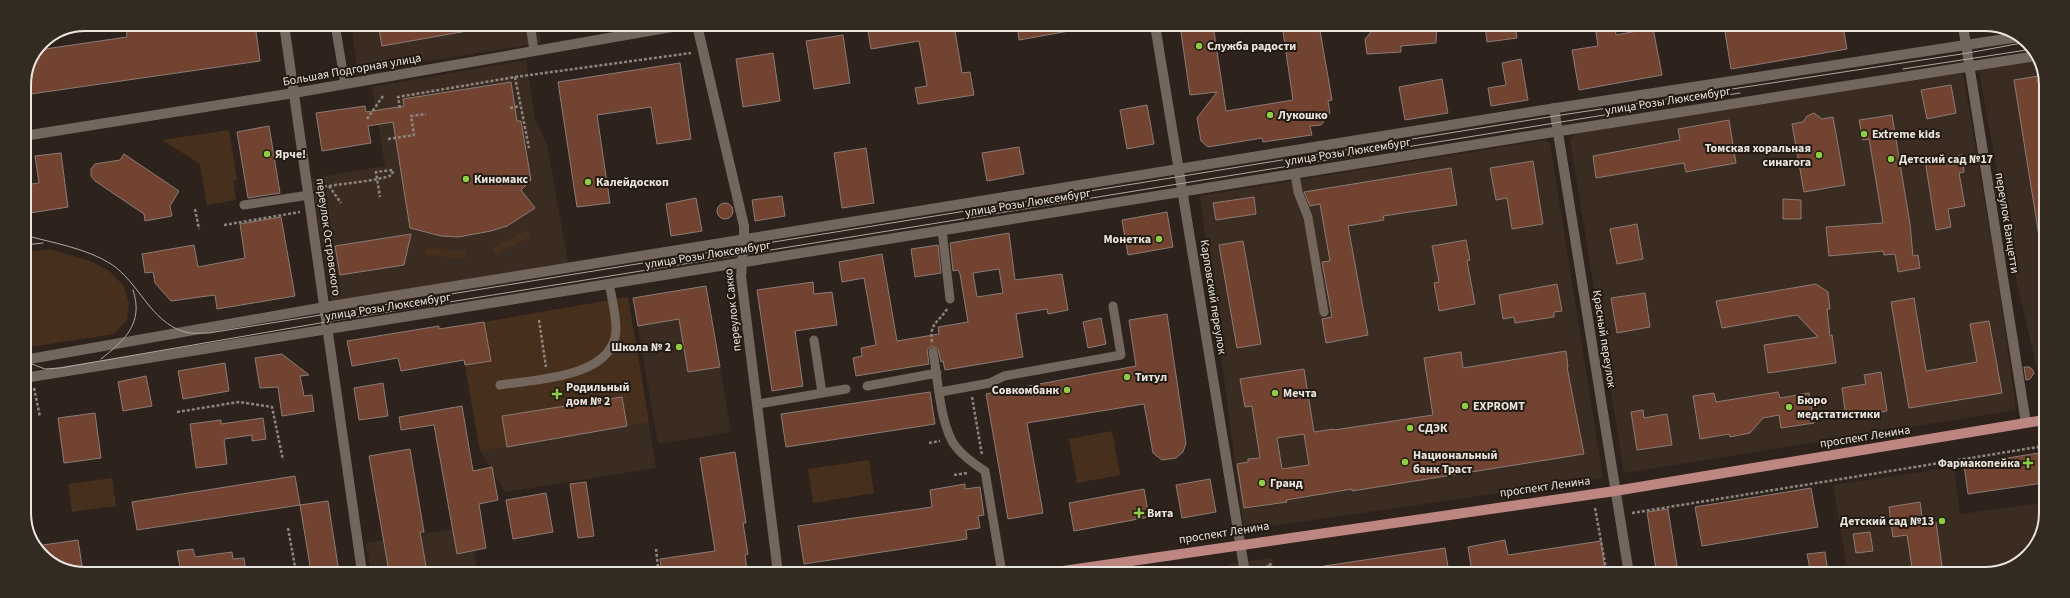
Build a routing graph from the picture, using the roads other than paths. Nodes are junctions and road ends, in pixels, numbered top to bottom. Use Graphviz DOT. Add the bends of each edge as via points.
graph roads {
  1 [pos="285,31"];
  2 [pos="336,31"];
  3 [pos="531,31"];
  4 [pos="649,31"];
  5 [pos="699,31"];
  6 [pos="1156,31"];
  7 [pos="1964,31"];
  8 [pos="2011,38"];
  9 [pos="1967,46"];
  10 [pos="534,51"];
  11 [pos="2031,57"];
  12 [pos="1970,68"];
  13 [pos="345,84"];
  14 [pos="294,93"];
  15 [pos="1554,108"];
  16 [pos="1557,131"];
  17 [pos="31,135"];
  18 [pos="1179,169"];
  19 [pos="1295,174"];
  20 [pos="308,192"];
  21 [pos="1182,192"];
  22 [pos="244,206"];
  23 [pos="942,230"];
  24 [pos="744,239"];
  25 [pos="741,263"];
  26 [pos="609,284"];
  27 [pos="950,299"];
  28 [pos="1113,306"];
  29 [pos="325,307"];
  30 [pos="1324,312"];
  31 [pos="327,330"];
  32 [pos="814,340"];
  33 [pos="933,352"];
  34 [pos="31,359"];
  35 [pos="937,373"];
  36 [pos="31,378"];
  37 [pos="500,385"];
  38 [pos="867,386"];
  39 [pos="846,389"];
  40 [pos="940,392"];
  41 [pos="822,393"];
  42 [pos="758,404"];
  43 [pos="2039,421"];
  44 [pos="2026,423"];
  45 [pos="1615,491"];
  46 [pos="1240,544"];
  47 [pos="361,567"];
  48 [pos="777,567"];
  49 [pos="1001,567"];
  50 [pos="1089,567"];
  51 [pos="1244,567"];
  52 [pos="1628,567"];
  1 -- 14 [label="main road, переулок Островского"];
  2 -- 13 [label="lane"];
  3 -- 10 [label="lane"];
  4 -- 10 [label="main road, Большая Подгорная улица"];
  5 -- 24 [label="main road, переулок Сакко" via="744,226"];
  6 -- 18 [label="main road, Карповский переулок"];
  7 -- 9 [label="main road, переулок Ванцетти"];
  8 -- 9 [label="main road, улица Розы Люксембург"];
  9 -- 12 [label="main road, переулок Ванцетти"];
  9 -- 15 [label="main road, улица Розы Люксембург"];
  10 -- 13 [label="main road, Большая Подгорная улица"];
  11 -- 12 [label="main road, улица Розы Люксембург"];
  12 -- 16 [label="main road, улица Розы Люксембург"];
  12 -- 44 [label="main road, переулок Ванцетти"];
  13 -- 14 [label="main road, Большая Подгорная улица"];
  14 -- 17 [label="main road, Большая Подгорная улица"];
  14 -- 20 [label="main road, переулок Островского"];
  15 -- 16 [label="main road, Красный переулок"];
  15 -- 18 [label="main road, улица Розы Люксембург"];
  16 -- 19 [label="main road, улица Розы Люксембург"];
  16 -- 45 [label="main road, Красный переулок"];
  18 -- 21 [label="main road, Карповский переулок"];
  18 -- 24 [label="main road, улица Розы Люксембург"];
  19 -- 21 [label="main road, улица Розы Люксембург"];
  19 -- 30 [label="lane" via="1298,192 1308,217"];
  20 -- 22 [label="lane"];
  20 -- 29 [label="main road, переулок Островского"];
  21 -- 23 [label="main road, улица Розы Люксембург"];
  21 -- 46 [label="main road, Карповский переулок"];
  23 -- 25 [label="main road, улица Розы Люксембург"];
  23 -- 27 [label="lane"];
  24 -- 25 [label="main road, переулок Сакко"];
  24 -- 29 [label="main road, улица Розы Люксембург"];
  25 -- 26 [label="main road, улица Розы Люксембург"];
  25 -- 42 [label="main road, переулок Сакко"];
  26 -- 31 [label="main road, улица Розы Люксембург"];
  26 -- 37 [label="lane" via="616,329 614,342 596,364 579,372"];
  28 -- 40 [label="lane" via="1121,356 1004,376 990,383"];
  29 -- 31 [label="main road, переулок Островского"];
  29 -- 34 [label="main road, улица Розы Люксембург"];
  31 -- 36 [label="main road, улица Розы Люксембург"];
  31 -- 47 [label="main road, переулок Островского"];
  32 -- 41 [label="lane"];
  33 -- 35 [label="lane"];
  35 -- 38 [label="lane"];
  35 -- 40 [label="lane"];
  39 -- 41 [label="lane"];
  40 -- 49 [label="lane" via="950,439 968,459 984,470"];
  41 -- 42 [label="lane"];
  42 -- 48 [label="main road, переулок Сакко"];
  43 -- 44 [label="main road, проспект Ленина"];
  44 -- 45 [label="main road, проспект Ленина"];
  45 -- 46 [label="main road, проспект Ленина"];
  45 -- 52 [label="main road, Красный переулок"];
  46 -- 50 [label="main road, проспект Ленина"];
  46 -- 51 [label="main road, Карповский переулок"];
}
